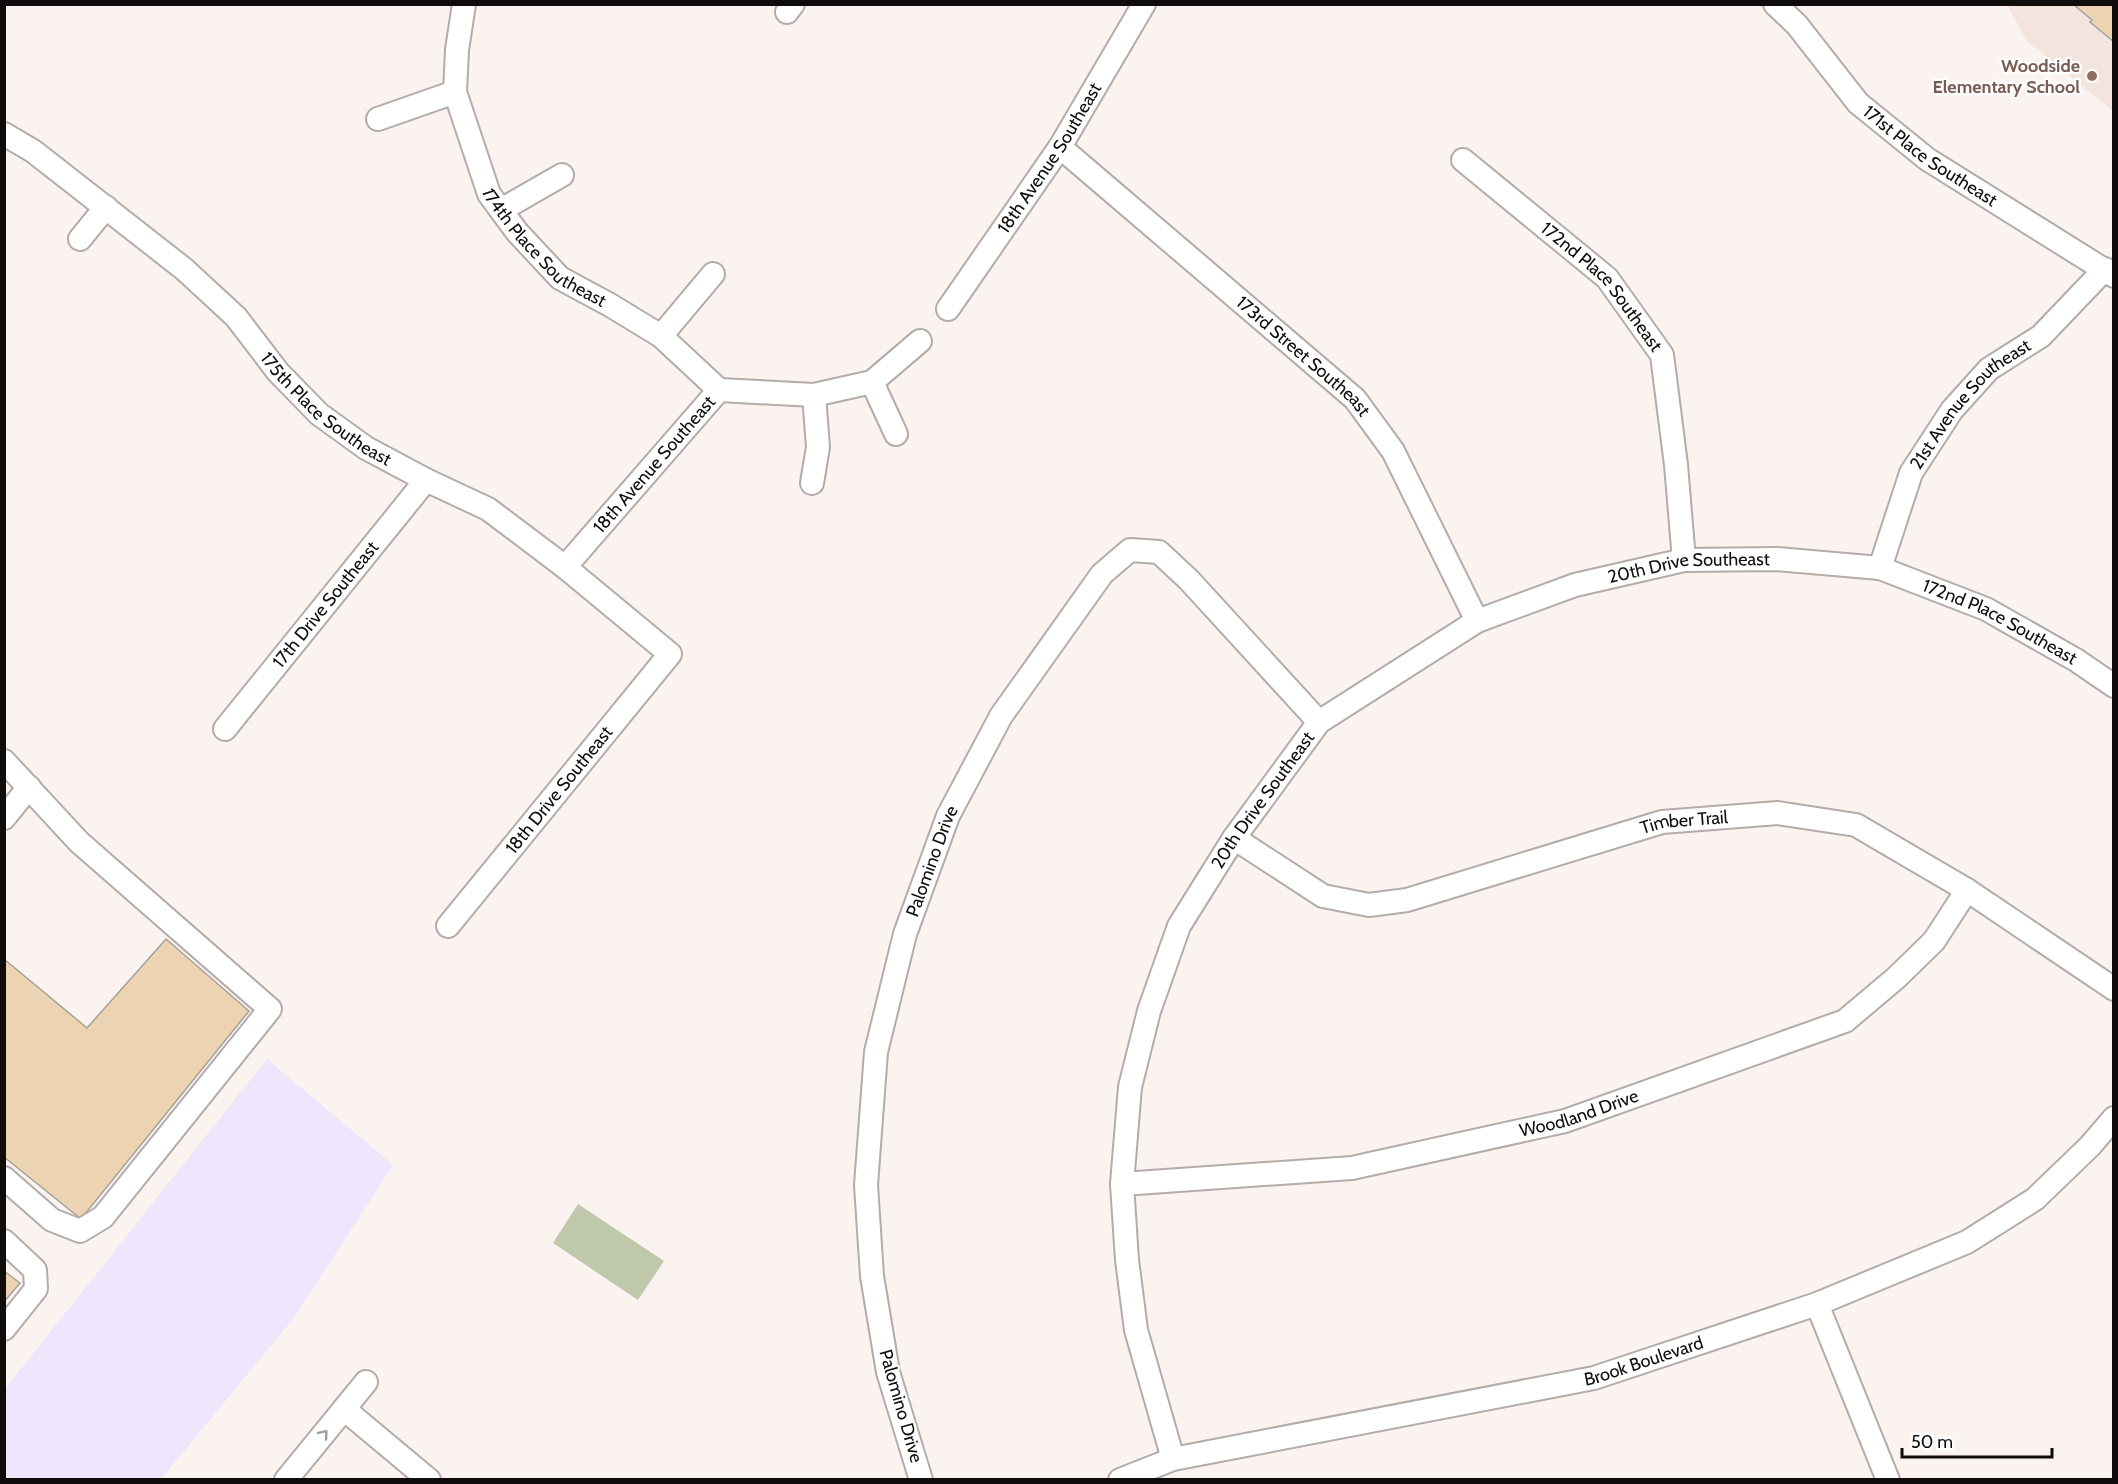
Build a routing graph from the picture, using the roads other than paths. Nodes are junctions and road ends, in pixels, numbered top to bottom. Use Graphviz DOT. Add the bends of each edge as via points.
graph roads {
  1 [pos="464,4"];
  2 [pos="1144,4"];
  3 [pos="1775,4"];
  4 [pos="455,92"];
  5 [pos="378,119"];
  6 [pos="4,134"];
  7 [pos="1060,147"];
  8 [pos="1463,160"];
  9 [pos="562,175"];
  10 [pos="106,207"];
  11 [pos="501,210"];
  12 [pos="80,239"];
  13 [pos="2109,272"];
  14 [pos="712,274"];
  15 [pos="948,309"];
  16 [pos="661,336"];
  17 [pos="920,340"];
  18 [pos="872,382"];
  19 [pos="719,390"];
  20 [pos="814,395"];
  21 [pos="896,434"];
  22 [pos="426,480"];
  23 [pos="812,483"];
  24 [pos="1684,560"];
  25 [pos="565,567"];
  26 [pos="1880,568"];
  27 [pos="1478,621"];
  28 [pos="670,654"];
  29 [pos="2114,686"];
  30 [pos="1319,722"];
  31 [pos="225,729"];
  32 [pos="4,760"];
  33 [pos="29,787"];
  34 [pos="4,818"];
  35 [pos="1234,838"];
  36 [pos="1967,890"];
  37 [pos="448,926"];
  38 [pos="2114,989"];
  39 [pos="2114,1118"];
  40 [pos="4,1178"];
  41 [pos="1122,1184"];
  42 [pos="4,1241"];
  43 [pos="1817,1304"];
  44 [pos="4,1329"];
  45 [pos="366,1382"];
  46 [pos="345,1409"];
  47 [pos="1173,1459"];
  48 [pos="286,1479"];
  49 [pos="429,1479"];
  50 [pos="921,1479"];
  51 [pos="1120,1479"];
  52 [pos="1888,1479"];
  1 -- 4 [label="street, 174th Place Southeast"];
  2 -- 7 [label="street, 18th Avenue Southeast"];
  3 -- 13 [label="street, 171st Place Southeast" via="1797,25 1858,102 1927,159"];
  4 -- 5 [label="street"];
  4 -- 11 [label="street, 174th Place Southeast" via="489,194"];
  6 -- 10 [label="street, 175th Place Southeast" via="33,151"];
  7 -- 15 [label="street, 18th Avenue Southeast"];
  7 -- 27 [label="street, 173rd Street Southeast" via="1355,399 1393,451"];
  8 -- 24 [label="street, 172nd Place Southeast" via="1607,278 1662,355"];
  9 -- 11 [label="street"];
  10 -- 12 [label="street"];
  10 -- 22 [label="street, 175th Place Southeast" via="184,269 236,317 278,372 319,414 366,448"];
  11 -- 16 [label="street, 174th Place Southeast" via="516,232 560,278"];
  13 -- 26 [label="street, 21st Avenue Southeast" via="2041,336 1989,369 1952,410 1911,473"];
  14 -- 16 [label="street"];
  16 -- 19 [label="street, 174th Place Southeast"];
  17 -- 18 [label="street, 18th Avenue Southeast"];
  18 -- 20 [label="street, 18th Avenue Southeast"];
  18 -- 21 [label="street"];
  19 -- 20 [label="street, 18th Avenue Southeast"];
  19 -- 25 [label="street, 18th Avenue Southeast"];
  20 -- 23 [label="street" via="818,447"];
  22 -- 25 [label="street, 175th Place Southeast" via="488,509"];
  22 -- 31 [label="street, 17th Drive Southeast"];
  24 -- 26 [label="street, 20th Drive Southeast" via="1777,559"];
  24 -- 27 [label="street, 20th Drive Southeast" via="1575,585"];
  25 -- 28 [label="street, 175th Place Southeast"];
  26 -- 29 [label="street, 172nd Place Southeast" via="1986,609"];
  27 -- 30 [label="street, 20th Drive Southeast"];
  28 -- 37 [label="street, 18th Drive Southeast"];
  30 -- 35 [label="street, 20th Drive Southeast"];
  30 -- 50 [label="street, Palomino Drive" via="1160,552 1130,549 1102,574 1001,716 948,816 905,934 876,1052 866,1185 872,1276 888,1372"];
  32 -- 33 [label="street"];
  33 -- 34 [label="street"];
  33 -- 40 [label="street" via="79,842 270,1009 103,1217 80,1231 52,1220"];
  35 -- 36 [label="street, Timber Trail" via="1323,896 1369,905 1407,900 1662,822 1778,813 1856,825"];
  35 -- 41 [label="street, 20th Drive Southeast" via="1179,926 1149,1011 1130,1087"];
  36 -- 38 [label="street, Timber Trail"];
  36 -- 41 [label="street, Woodland Drive" via="1934,941 1845,1021 1565,1121 1352,1168"];
  39 -- 43 [label="street, Brook Boulevard" via="2035,1199 1967,1242"];
  41 -- 47 [label="street, 20th Drive Southeast" via="1136,1330"];
  42 -- 44 [label="street" via="34,1270 36,1289"];
  43 -- 47 [label="street, Brook Boulevard" via="1594,1378"];
  43 -- 52 [label="street"];
  45 -- 46 [label="street"];
  48 -- 46 [label="street, one-way"];
  46 -- 49 [label="street"];
  47 -- 51 [label="street, Brook Boulevard"];
}
